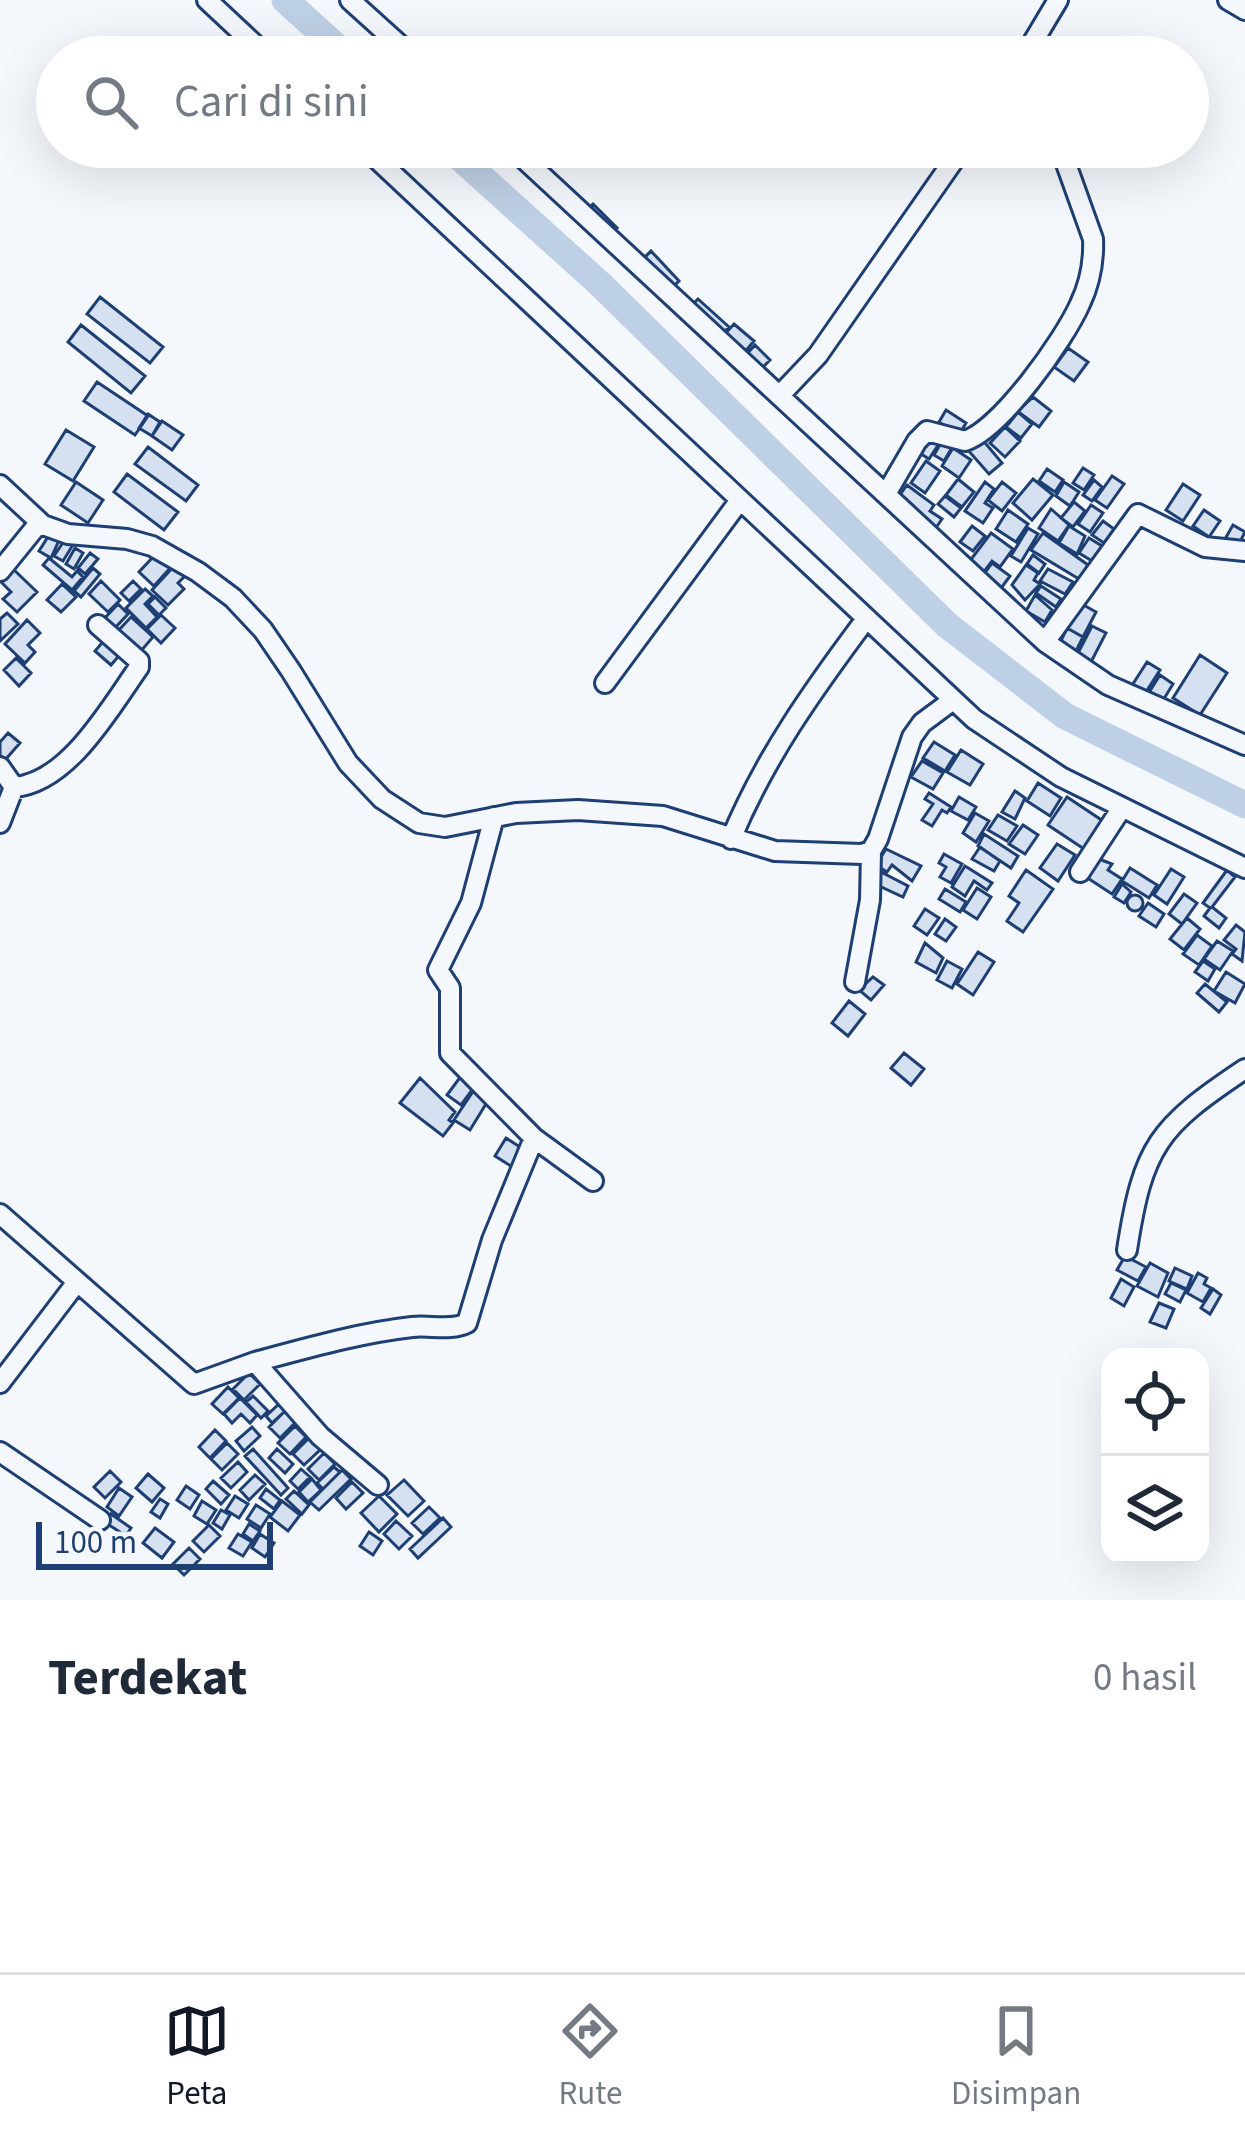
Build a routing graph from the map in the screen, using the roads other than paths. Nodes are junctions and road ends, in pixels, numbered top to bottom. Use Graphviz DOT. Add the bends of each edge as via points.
graph roads {
  1 [pos="207,0"];
  2 [pos="350,0"];
  3 [pos="1058,0"];
  4 [pos="1228,0"];
  5 [pos="1245,10"];
  6 [pos="246,36"];
  7 [pos="390,36"];
  8 [pos="1037,36"];
  9 [pos="386,168"];
  10 [pos="535,168"];
  11 [pos="948,168"];
  12 [pos="1068,168"];
  13 [pos="781,394"];
  14 [pos="0,485"];
  15 [pos="886,494"];
  16 [pos="740,500"];
  17 [pos="39,523"];
  18 [pos="1245,551"];
  19 [pos="0,571"];
  20 [pos="866,619"];
  21 [pos="98,625"];
  22 [pos="1045,642"];
  23 [pos="604,683"];
  24 [pos="952,700"];
  25 [pos="1245,745"];
  26 [pos="0,766"];
  27 [pos="14,787"];
  28 [pos="1121,809"];
  29 [pos="494,817"];
  30 [pos="0,823"];
  31 [pos="730,839"];
  32 [pos="871,851"];
  33 [pos="1245,868"];
  34 [pos="1080,872"];
  35 [pos="855,982"];
  36 [pos="1245,1069"];
  37 [pos="534,1138"];
  38 [pos="593,1181"];
  39 [pos="0,1214"];
  40 [pos="1127,1250"];
  41 [pos="77,1282"];
  42 [pos="255,1362"];
  43 [pos="0,1383"];
  44 [pos="0,1452"];
  45 [pos="378,1485"];
  46 [pos="100,1520"];
  1 -- 6 [label="street"];
  2 -- 7 [label="street"];
  3 -- 8 [label="street"];
  4 -- 5 [label="street"];
  9 -- 16 [label="street"];
  10 -- 13 [label="street"];
  11 -- 13 [label="street" via="818,355"];
  12 -- 15 [label="street" via="1094,256 1066,331 987,429 965,441 927,431"];
  13 -- 15 [label="street"];
  14 -- 17 [label="street"];
  15 -- 22 [label="street"];
  16 -- 20 [label="street"];
  16 -- 23 [label="street"];
  17 -- 19 [label="street"];
  17 -- 29 [label="street" via="152,546 232,598 292,671 347,763 403,815 429,827"];
  18 -- 22 [label="street" via="1195,543 1138,514"];
  20 -- 24 [label="street"];
  20 -- 31 [label="street" via="756,779"];
  21 -- 27 [label="street" via="139,667 61,766 40,783"];
  22 -- 25 [label="street" via="1108,685"];
  24 -- 28 [label="street" via="1032,760"];
  24 -- 32 [label="street" via="912,737"];
  26 -- 27 [label="street"];
  27 -- 30 [label="street"];
  28 -- 33 [label="street"];
  28 -- 34 [label="street"];
  29 -- 31 [label="street" via="578,810 663,816"];
  29 -- 37 [label="street" via="471,903 438,970 451,988 450,1052"];
  31 -- 32 [label="street" via="802,854"];
  32 -- 35 [label="street"];
  36 -- 40 [label="street" via="1180,1114 1155,1145"];
  37 -- 38 [label="street"];
  37 -- 42 [label="street" via="466,1325 331,1341"];
  39 -- 41 [label="street"];
  41 -- 42 [label="street" via="194,1384"];
  41 -- 43 [label="street"];
  42 -- 45 [label="street" via="320,1436"];
  44 -- 46 [label="street"];
}
